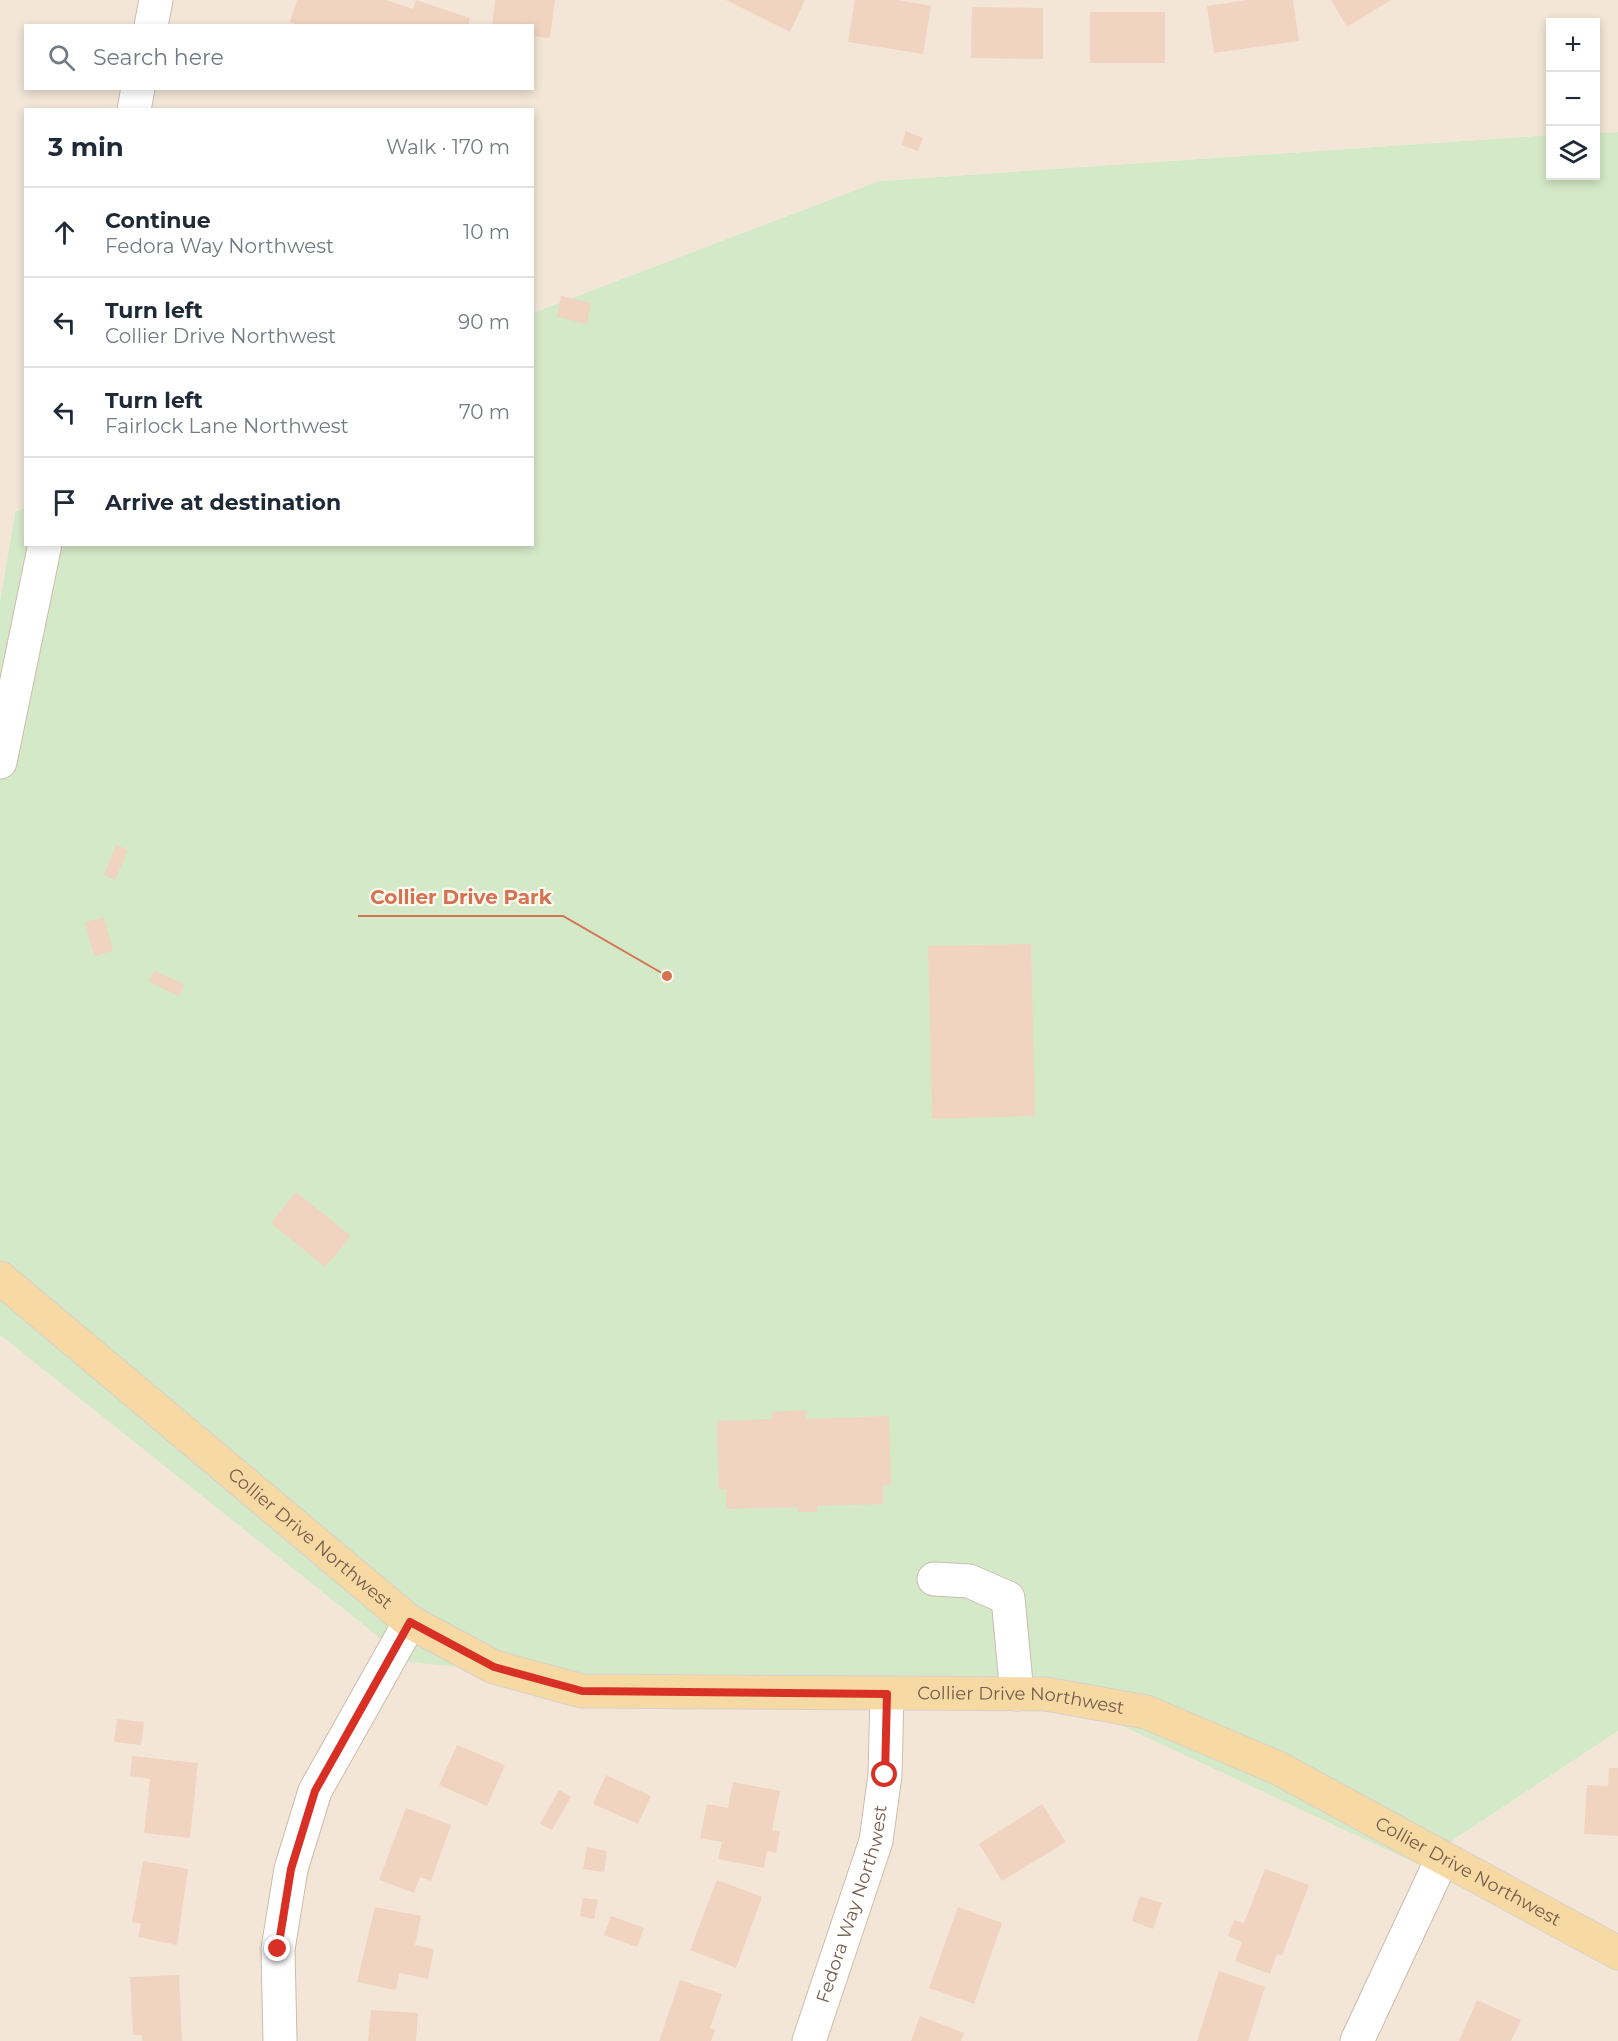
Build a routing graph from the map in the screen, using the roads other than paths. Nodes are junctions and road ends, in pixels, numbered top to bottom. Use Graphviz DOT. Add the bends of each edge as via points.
graph roads {
  1 [pos="156,0"];
  2 [pos="151,24"];
  3 [pos="138,90"];
  4 [pos="134,108"];
  5 [pos="45,546"];
  6 [pos="0,762"];
  7 [pos="0,1278"];
  8 [pos="934,1579"];
  9 [pos="410,1622"];
  10 [pos="887,1694"];
  11 [pos="1017,1694"];
  12 [pos="1442,1860"];
  13 [pos="1618,1953"];
  14 [pos="280,2041"];
  15 [pos="809,2041"];
  16 [pos="1357,2041"];
  1 -- 2 [label="street"];
  3 -- 4 [label="street"];
  5 -- 6 [label="street"];
  7 -- 9 [label="main road, Collier Drive Northwest"];
  8 -- 11 [label="street" via="969,1581 1008,1598"];
  9 -- 10 [label="main road, Collier Drive Northwest" via="494,1667 582,1691"];
  9 -- 14 [label="street" via="315,1791 291,1869 278,1949"];
  10 -- 11 [label="main road, Collier Drive Northwest"];
  10 -- 15 [label="street, Fedora Way Northwest" via="885,1775 876,1841"];
  11 -- 12 [label="main road, Collier Drive Northwest" via="1046,1694 1146,1712 1278,1768"];
  12 -- 13 [label="main road, Collier Drive Northwest"];
  12 -- 16 [label="street"];
}
